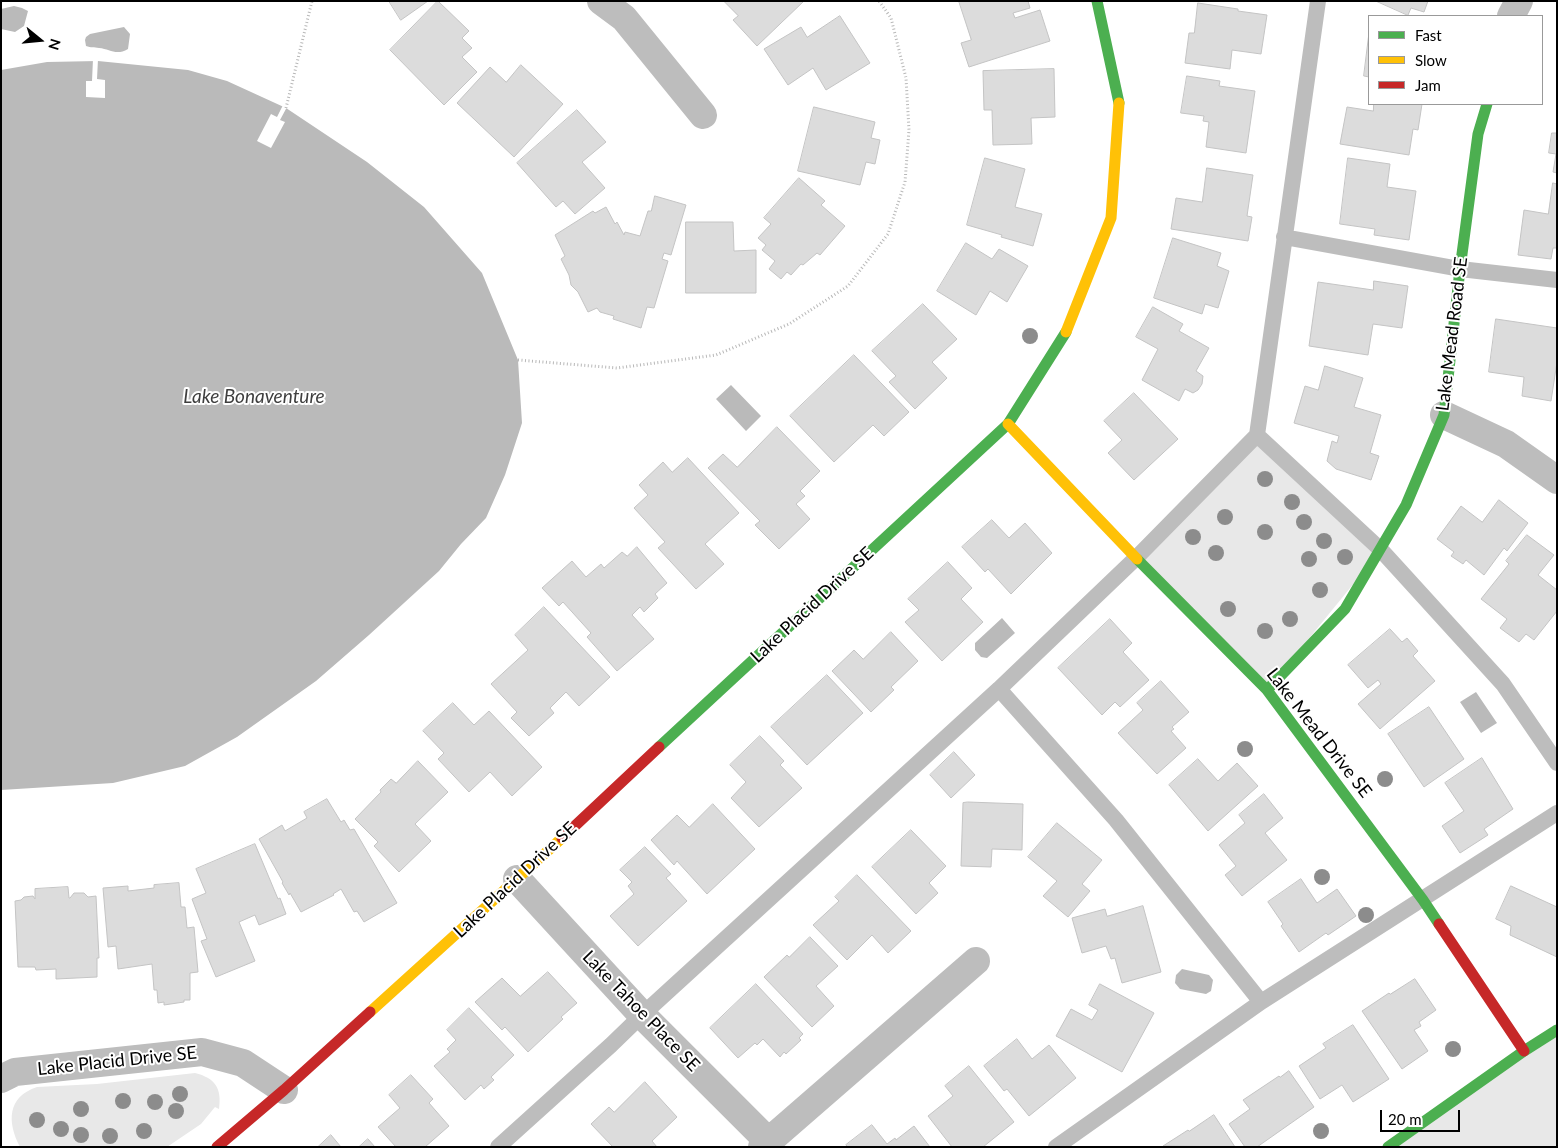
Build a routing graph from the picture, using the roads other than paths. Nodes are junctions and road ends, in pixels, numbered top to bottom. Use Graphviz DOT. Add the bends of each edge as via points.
graph roads {
  1 [pos="601,1"];
  2 [pos="1097,1"];
  3 [pos="1318,1"];
  4 [pos="1519,1"];
  5 [pos="1512,15"];
  6 [pos="1487,105"];
  7 [pos="702,115"];
  8 [pos="1284,237"];
  9 [pos="1460,268"];
  10 [pos="1557,280"];
  11 [pos="1444,414"];
  12 [pos="1008,424"];
  13 [pos="1257,435"];
  14 [pos="1557,480"];
  15 [pos="1381,550"];
  16 [pos="1136,558"];
  17 [pos="999,689"];
  18 [pos="1267,690"];
  19 [pos="1557,763"];
  20 [pos="1557,813"];
  21 [pos="517,879"];
  22 [pos="1423,900"];
  23 [pos="976,961"];
  24 [pos="1261,1002"];
  25 [pos="642,1015"];
  26 [pos="1557,1030"];
  27 [pos="1524,1051"];
  28 [pos="1,1080"];
  29 [pos="284,1090"];
  30 [pos="765,1144"];
  31 [pos="217,1147"];
  32 [pos="498,1147"];
  33 [pos="1056,1147"];
  34 [pos="1388,1147"];
  1 -- 7 [label="street" via="624,18"];
  2 -- 12 [label="street, Lake Placid Drive SE" via="1119,99 1111,218 1068,329"];
  3 -- 8 [label="lane"];
  4 -- 5 [label="street"];
  6 -- 9 [label="street, Lake Mead Road SE" via="1478,134"];
  8 -- 9 [label="lane"];
  8 -- 13 [label="lane"];
  9 -- 10 [label="lane"];
  9 -- 11 [label="street, Lake Mead Road SE"];
  11 -- 14 [label="street" via="1506,444"];
  11 -- 15 [label="street, Lake Mead Road SE" via="1406,505"];
  12 -- 16 [label="street, Lake Mead Drive SE"];
  12 -- 21 [label="street, Lake Placid Drive SE"];
  13 -- 15 [label="lane"];
  13 -- 16 [label="lane"];
  15 -- 18 [label="street, Lake Mead Road SE" via="1345,609"];
  15 -- 19 [label="lane" via="1503,684"];
  16 -- 17 [label="lane"];
  16 -- 18 [label="street, Lake Mead Drive SE"];
  17 -- 24 [label="lane" via="1116,820"];
  17 -- 25 [label="lane"];
  18 -- 22 [label="street, Lake Mead Drive SE"];
  20 -- 22 [label="lane"];
  21 -- 25 [label="street, Lake Tahoe Place SE"];
  21 -- 29 [label="street, Lake Placid Drive SE"];
  22 -- 24 [label="lane"];
  22 -- 27 [label="street, Lake Mead Drive SE"];
  23 -- 30 [label="street, Lake Tahoe Place SE"];
  24 -- 33 [label="lane"];
  25 -- 30 [label="street, Lake Tahoe Place SE"];
  25 -- 32 [label="lane"];
  26 -- 27 [label="street"];
  27 -- 34 [label="street"];
  28 -- 29 [label="street, Lake Placid Drive SE" via="15,1072 202,1052 243,1063"];
  29 -- 31 [label="street, Lake Placid Drive SE"];
}
